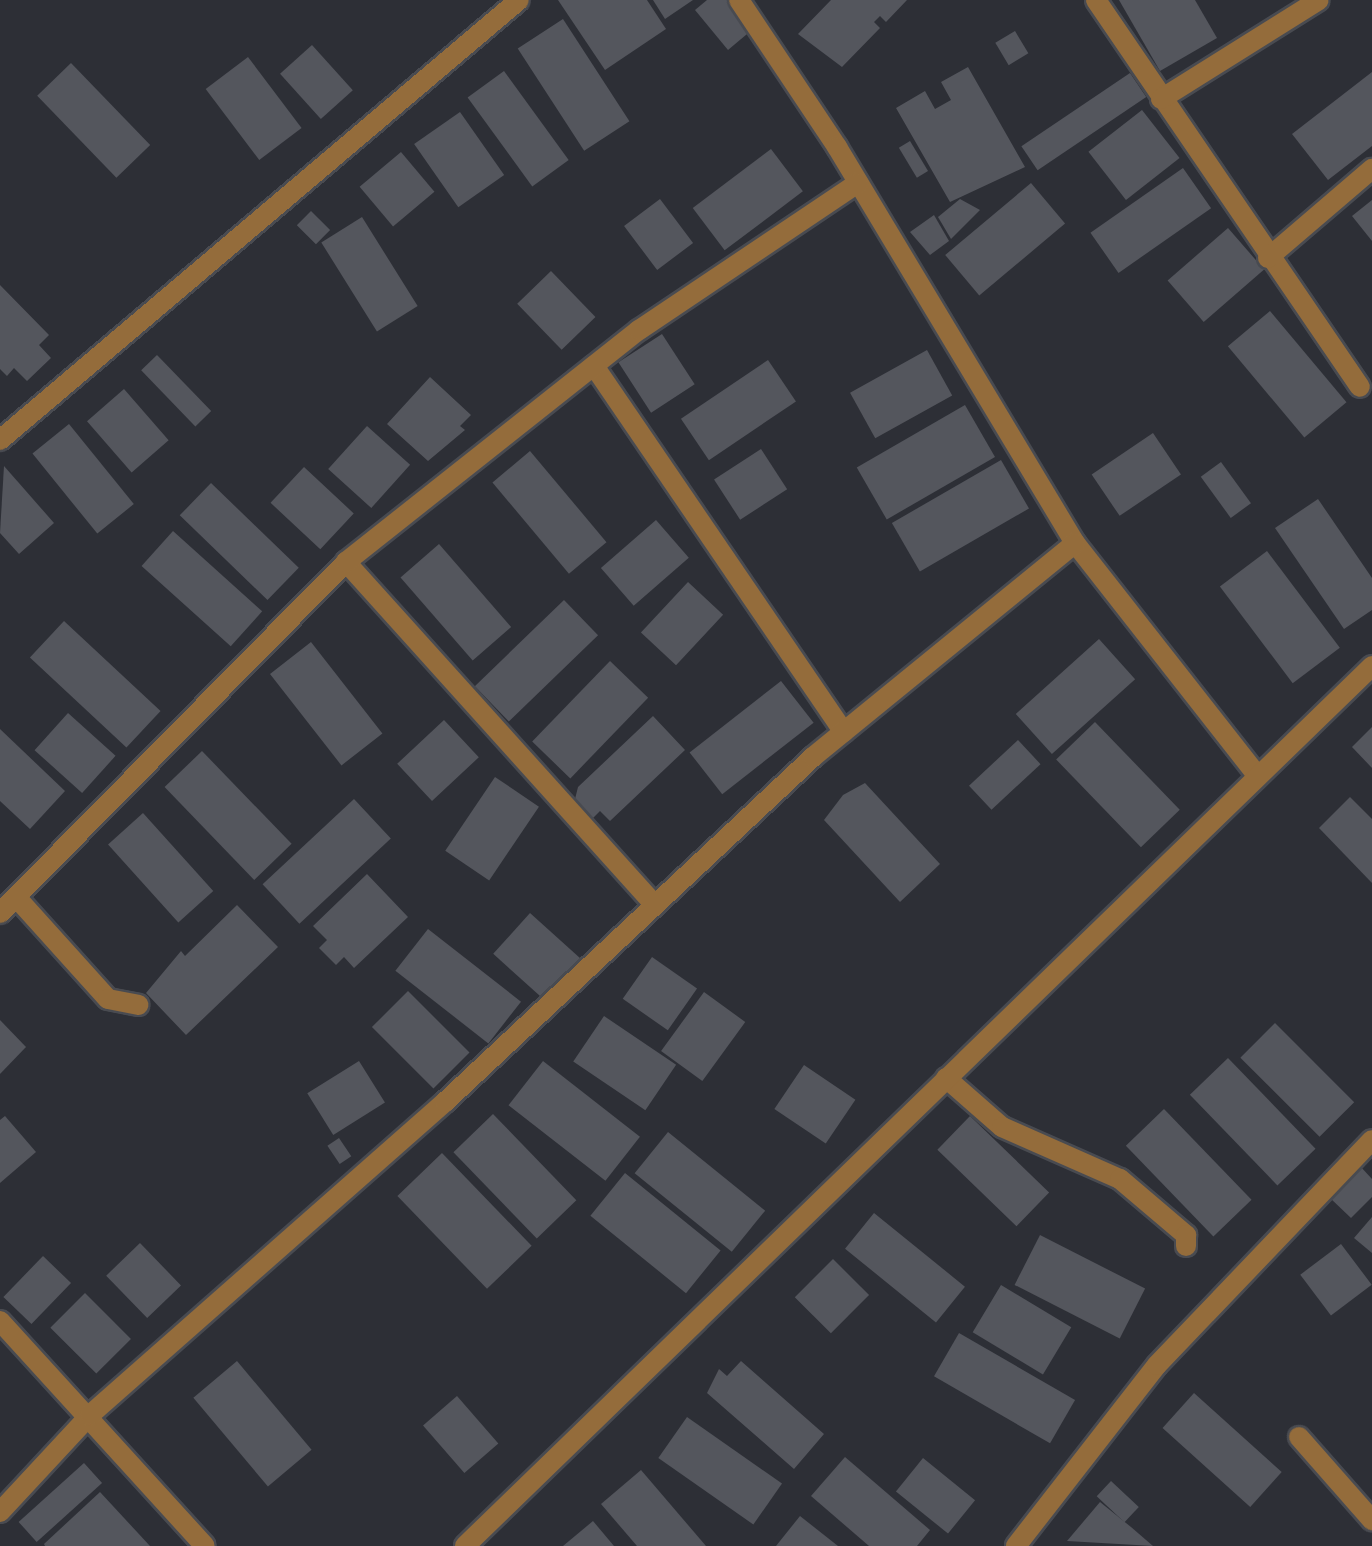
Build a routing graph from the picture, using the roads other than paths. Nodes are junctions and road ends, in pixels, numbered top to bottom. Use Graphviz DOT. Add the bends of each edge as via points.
graph roads {
  1 [pos="519,0"];
  2 [pos="739,0"];
  3 [pos="1096,0"];
  4 [pos="1319,0"];
  5 [pos="1161,99"];
  6 [pos="1372,169"];
  7 [pos="858,183"];
  8 [pos="1268,258"];
  9 [pos="594,366"];
  10 [pos="1360,387"];
  11 [pos="0,440"];
  12 [pos="1075,543"];
  13 [pos="346,562"];
  14 [pos="1372,666"];
  15 [pos="844,732"];
  16 [pos="1257,775"];
  17 [pos="16,897"];
  18 [pos="654,904"];
  19 [pos="0,913"];
  20 [pos="138,1005"];
  21 [pos="946,1078"];
  22 [pos="1372,1140"];
  23 [pos="1186,1246"];
  24 [pos="0,1321"];
  25 [pos="90,1415"];
  26 [pos="1299,1437"];
  27 [pos="0,1512"];
  28 [pos="1372,1520"];
  29 [pos="205,1546"];
  30 [pos="465,1546"];
  31 [pos="1016,1546"];
  1 -- 11 [label="street"];
  2 -- 7 [label="street"];
  3 -- 5 [label="street"];
  4 -- 5 [label="street"];
  5 -- 8 [label="street"];
  6 -- 8 [label="street"];
  7 -- 9 [label="street"];
  7 -- 12 [label="street"];
  8 -- 10 [label="street"];
  9 -- 13 [label="street"];
  9 -- 15 [label="street"];
  12 -- 15 [label="street"];
  12 -- 16 [label="street"];
  13 -- 17 [label="street"];
  13 -- 18 [label="street"];
  14 -- 16 [label="street"];
  15 -- 18 [label="street"];
  16 -- 21 [label="street"];
  17 -- 19 [label="street"];
  17 -- 20 [label="street" via="108,999"];
  18 -- 25 [label="street" via="445,1102"];
  21 -- 23 [label="street" via="1002,1127 1120,1179 1186,1235"];
  21 -- 30 [label="street"];
  22 -- 31 [label="street" via="1157,1365"];
  24 -- 25 [label="street"];
  25 -- 27 [label="street"];
  25 -- 29 [label="street"];
  26 -- 28 [label="street"];
}
